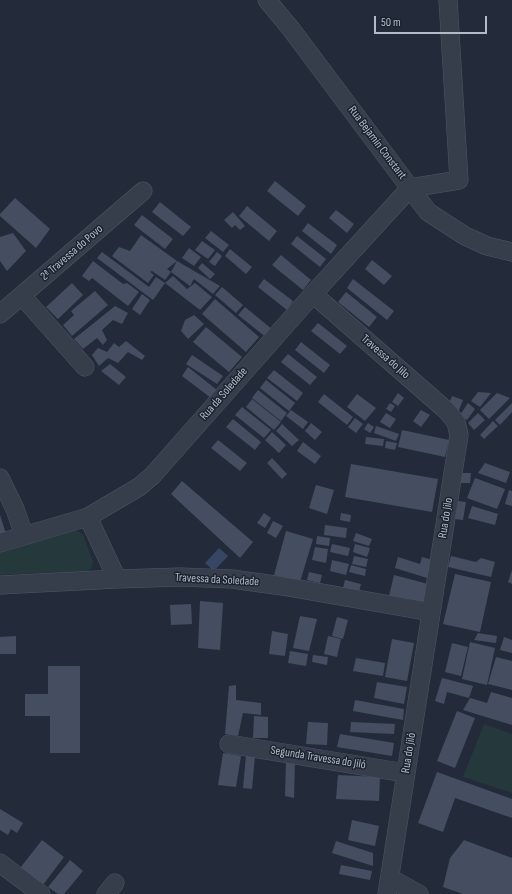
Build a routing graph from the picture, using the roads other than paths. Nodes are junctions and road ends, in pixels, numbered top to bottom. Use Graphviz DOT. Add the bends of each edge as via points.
graph roads {
  1 [pos="267,0"];
  2 [pos="448,0"];
  3 [pos="410,188"];
  4 [pos="143,191"];
  5 [pos="512,252"];
  6 [pos="312,294"];
  7 [pos="22,296"];
  8 [pos="0,314"];
  9 [pos="85,367"];
  10 [pos="456,422"];
  11 [pos="0,478"];
  12 [pos="88,517"];
  13 [pos="24,535"];
  14 [pos="0,543"];
  15 [pos="117,578"];
  16 [pos="0,584"];
  17 [pos="431,612"];
  18 [pos="229,744"];
  19 [pos="406,772"];
  20 [pos="0,863"];
  21 [pos="388,886"];
  22 [pos="41,894"];
  23 [pos="419,894"];
  1 -- 3 [label="street, Rua Bejamin Constant"];
  2 -- 3 [label="street" via="459,180"];
  3 -- 5 [label="street, Rua Bejamin Constant" via="428,212 444,224 487,246"];
  3 -- 6 [label="street, Rua da Soledade"];
  4 -- 7 [label="street, 2ª Travessa do Povo"];
  6 -- 10 [label="street, Travessa do Jilo" via="447,411"];
  6 -- 12 [label="street, Rua da Soledade" via="152,476 122,498"];
  7 -- 8 [label="street, 2ª Travessa do Povo"];
  7 -- 9 [label="street"];
  10 -- 17 [label="street, Rua do Jilo" via="456,454"];
  11 -- 13 [label="street"];
  12 -- 13 [label="street, Rua da Soledade"];
  12 -- 15 [label="street"];
  13 -- 14 [label="street, Rua da Soledade"];
  15 -- 16 [label="street, Travessa da Soledade"];
  15 -- 17 [label="street, Travessa da Soledade" via="232,579"];
  17 -- 19 [label="street, Rua do Jiló"];
  18 -- 19 [label="street, Segunda Travessa do Jiló"];
  19 -- 21 [label="street, Rua do Jiló"];
  20 -- 22 [label="street"];
  21 -- 23 [label="street"];
}
